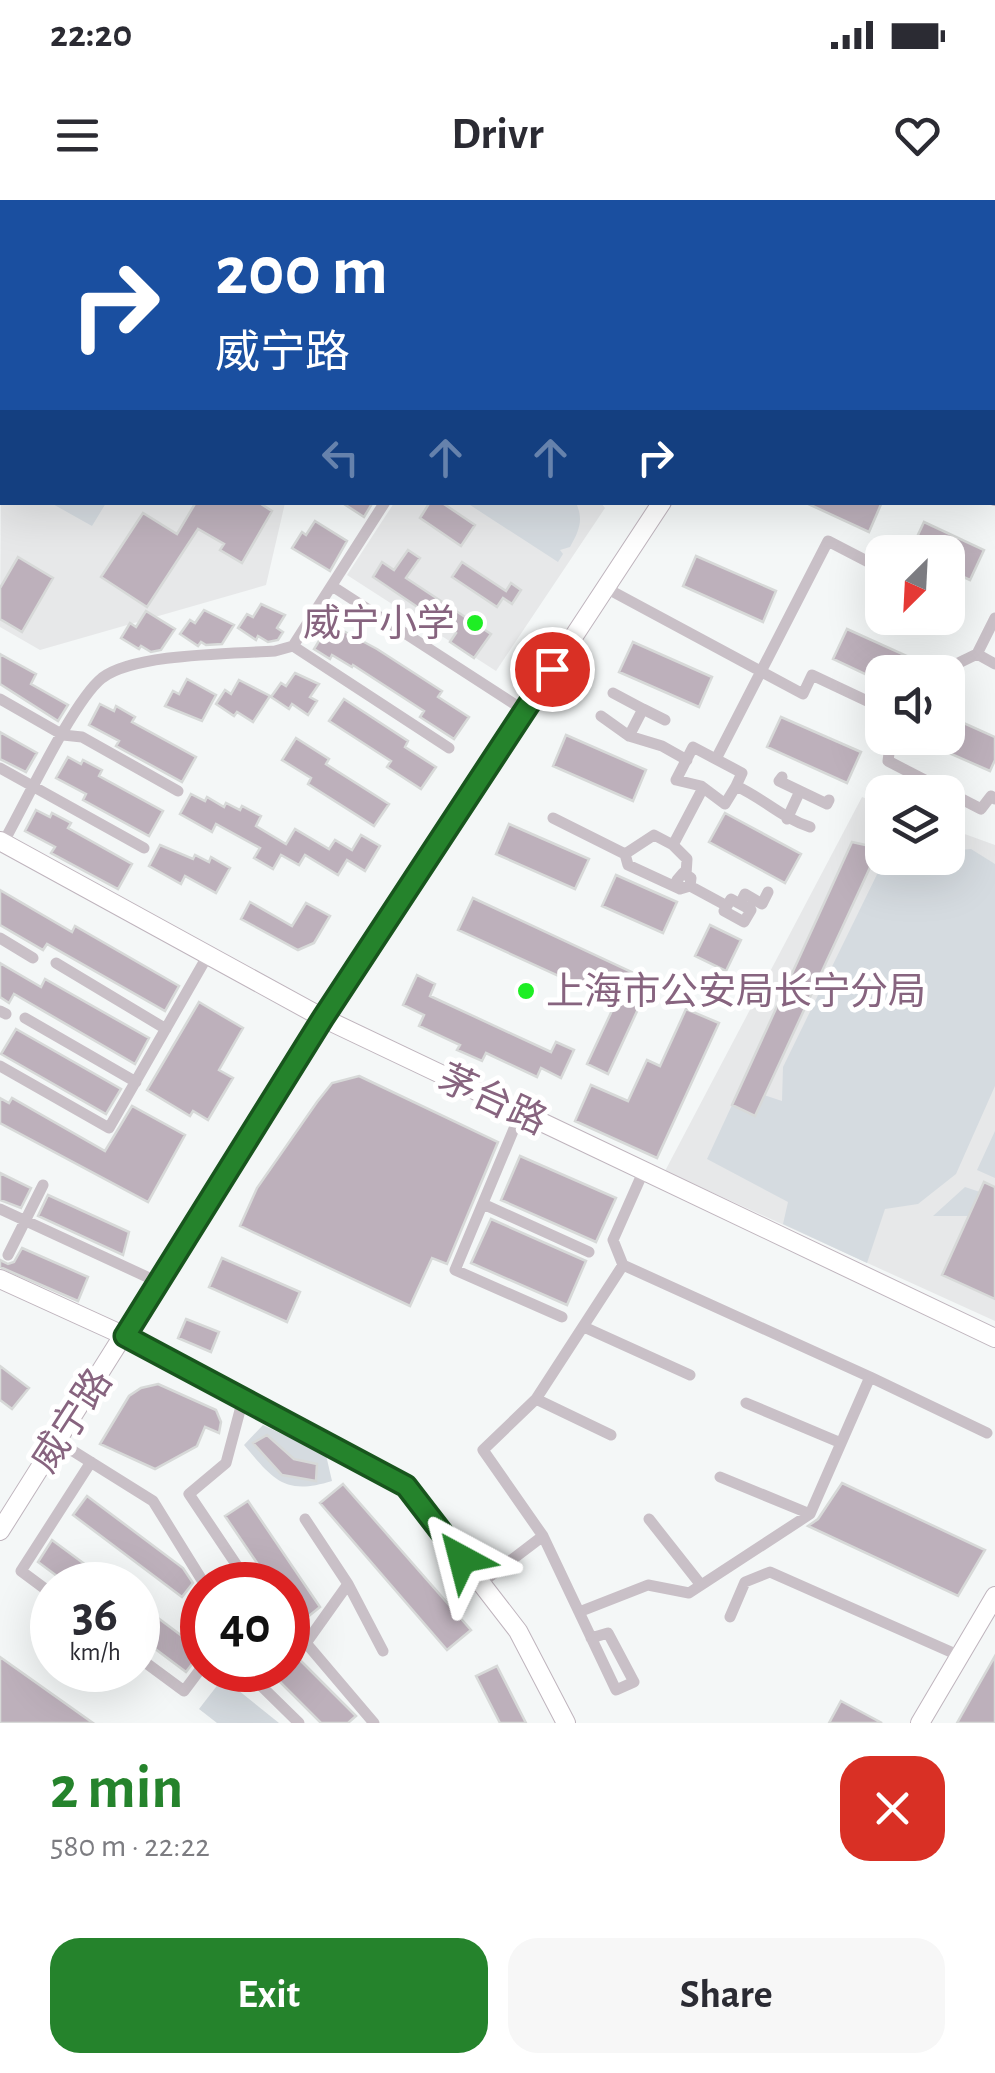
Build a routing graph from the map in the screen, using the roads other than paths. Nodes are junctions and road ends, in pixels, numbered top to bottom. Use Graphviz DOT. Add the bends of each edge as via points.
graph roads {
  1 [pos="382,505"];
  2 [pos="660,505"];
  3 [pos="865,560"];
  4 [pos="332,586"];
  5 [pos="606,588"];
  6 [pos="995,618"];
  7 [pos="293,646"];
  8 [pos="977,654"];
  9 [pos="965,660"];
  10 [pos="995,664"];
  11 [pos="761,672"];
  12 [pos="613,693"];
  13 [pos="0,699"];
  14 [pos="865,700"];
  15 [pos="643,709"];
  16 [pos="525,710"];
  17 [pos="601,716"];
  18 [pos="665,720"];
  19 [pos="63,735"];
  20 [pos="629,736"];
  21 [pos="449,748"];
  22 [pos="889,755"];
  23 [pos="716,759"];
  24 [pos="687,760"];
  25 [pos="0,768"];
  26 [pos="782,777"];
  27 [pos="736,786"];
  28 [pos="34,787"];
  29 [pos="703,788"];
  30 [pos="178,791"];
  31 [pos="800,791"];
  32 [pos="995,798"];
  33 [pos="828,800"];
  34 [pos="552,818"];
  35 [pos="787,819"];
  36 [pos="810,827"];
  37 [pos="2,842"];
  38 [pos="673,845"];
  39 [pos="144,848"];
  40 [pos="630,850"];
  41 [pos="686,884"];
  42 [pos="768,892"];
  43 [pos="0,938"];
  44 [pos="208,955"];
  45 [pos="33,958"];
  46 [pos="56,963"];
  47 [pos="25,1018"];
  48 [pos="323,1018"];
  49 [pos="166,1029"];
  50 [pos="0,1066"];
  51 [pos="136,1082"];
  52 [pos="521,1112"];
  53 [pos="644,1170"];
  54 [pos="43,1185"];
  55 [pos="483,1204"];
  56 [pos="0,1209"];
  57 [pos="25,1220"];
  58 [pos="589,1252"];
  59 [pos="8,1255"];
  60 [pos="623,1264"];
  61 [pos="0,1279"];
  62 [pos="158,1282"];
  63 [pos="562,1317"];
  64 [pos="584,1327"];
  65 [pos="125,1336"];
  66 [pos="995,1338"];
  67 [pos="690,1375"];
  68 [pos="870,1377"];
  69 [pos="243,1399"];
  70 [pos="536,1399"];
  71 [pos="746,1403"];
  72 [pos="987,1432"];
  73 [pos="611,1435"];
  74 [pos="57,1441"];
  75 [pos="841,1443"];
  76 [pos="91,1462"];
  77 [pos="720,1477"];
  78 [pos="810,1514"];
  79 [pos="304,1518"];
  80 [pos="649,1519"];
  81 [pos="0,1531"];
  82 [pos="543,1536"];
  83 [pos="191,1562"];
  84 [pos="235,1562"];
  85 [pos="30,1578"];
  86 [pos="481,1583"];
  87 [pos="348,1584"];
  88 [pos="700,1585"];
  89 [pos="995,1596"];
  90 [pos="579,1612"];
  91 [pos="730,1617"];
  92 [pos="310,1636"];
  93 [pos="591,1638"];
  94 [pos="310,1647"];
  95 [pos="383,1651"];
  96 [pos="960,1656"];
  97 [pos="267,1692"];
  98 [pos="299,1723"];
  99 [pos="374,1723"];
  100 [pos="566,1723"];
  101 [pos="920,1723"];
  1 -- 4 [label="street"];
  2 -- 5 [label="street, 威宁路"];
  3 -- 11 [label="street" via="828,541"];
  4 -- 7 [label="street"];
  4 -- 16 [label="street"];
  5 -- 11 [label="street"];
  5 -- 16 [label="street, 威宁路"];
  6 -- 8 [label="street"];
  7 -- 19 [label="street" via="142,662 104,677"];
  7 -- 21 [label="street"];
  8 -- 9 [label="street"];
  8 -- 10 [label="street"];
  11 -- 14 [label="street" via="803,694 812,675"];
  11 -- 23 [label="street"];
  12 -- 15 [label="street"];
  13 -- 19 [label="street"];
  15 -- 18 [label="street"];
  15 -- 20 [label="street"];
  16 -- 48 [label="street, 威宁路"];
  17 -- 20 [label="street"];
  19 -- 28 [label="street"];
  19 -- 30 [label="street" via="82,737"];
  20 -- 24 [label="street"];
  22 -- 32 [label="street" via="888,761 981,809"];
  23 -- 24 [label="street" via="693,747"];
  23 -- 27 [label="street" via="742,773"];
  24 -- 29 [label="street" via="676,780"];
  25 -- 28 [label="street"];
  26 -- 31 [label="street"];
  27 -- 29 [label="street" via="725,804"];
  27 -- 35 [label="street"];
  28 -- 37 [label="street"];
  28 -- 39 [label="street"];
  29 -- 38 [label="street"];
  31 -- 33 [label="street"];
  31 -- 35 [label="street"];
  34 -- 40 [label="street"];
  35 -- 36 [label="street"];
  37 -- 44 [label="street, 茅台路"];
  38 -- 40 [label="street" via="654,835"];
  38 -- 41 [label="street" via="687,859"];
  40 -- 41 [label="street" via="641,860 637,868"];
  41 -- 42 [label="street" via="733,905 745,894 762,904"];
  43 -- 45 [label="street"];
  44 -- 48 [label="street, 茅台路"];
  44 -- 49 [label="street"];
  46 -- 49 [label="street"];
  47 -- 51 [label="street"];
  48 -- 52 [label="street, 茅台路"];
  48 -- 62 [label="street, 威宁路"];
  49 -- 51 [label="street"];
  50 -- 51 [label="street" via="109,1128"];
  52 -- 53 [label="street, 茅台路"];
  52 -- 55 [label="street"];
  53 -- 60 [label="street" via="613,1240"];
  53 -- 66 [label="street, 茅台路"];
  54 -- 57 [label="street"];
  55 -- 58 [label="street"];
  55 -- 63 [label="street" via="455,1270"];
  56 -- 57 [label="street"];
  57 -- 59 [label="street"];
  57 -- 62 [label="street"];
  60 -- 64 [label="street"];
  60 -- 68 [label="street"];
  61 -- 65 [label="street"];
  62 -- 65 [label="street, 威宁路"];
  64 -- 67 [label="street"];
  64 -- 70 [label="street"];
  65 -- 69 [label="street"];
  65 -- 74 [label="street, 威宁路"];
  68 -- 72 [label="street"];
  68 -- 75 [label="street"];
  69 -- 84 [label="street" via="226,1463 189,1494"];
  69 -- 86 [label="street" via="406,1486"];
  70 -- 73 [label="street"];
  70 -- 82 [label="street" via="483,1450"];
  71 -- 75 [label="street"];
  74 -- 76 [label="street"];
  74 -- 81 [label="street, 威宁路"];
  75 -- 78 [label="street"];
  76 -- 83 [label="street" via="153,1501"];
  76 -- 85 [label="street" via="21,1571"];
  77 -- 78 [label="street"];
  78 -- 88 [label="street"];
  79 -- 87 [label="street"];
  80 -- 88 [label="street"];
  82 -- 86 [label="street"];
  82 -- 90 [label="street"];
  86 -- 100 [label="street" via="518,1631"];
  87 -- 92 [label="street"];
  87 -- 95 [label="street"];
  88 -- 90 [label="street" via="689,1593 648,1585"];
  89 -- 96 [label="street"];
  90 -- 93 [label="street"];
  91 -- 96 [label="street" via="744,1582 770,1572"];
  93 -- 93 [label="street" via="616,1690 634,1682 608,1632"];
  94 -- 99 [label="street"];
  96 -- 101 [label="street"];
  97 -- 98 [label="street"];
}
